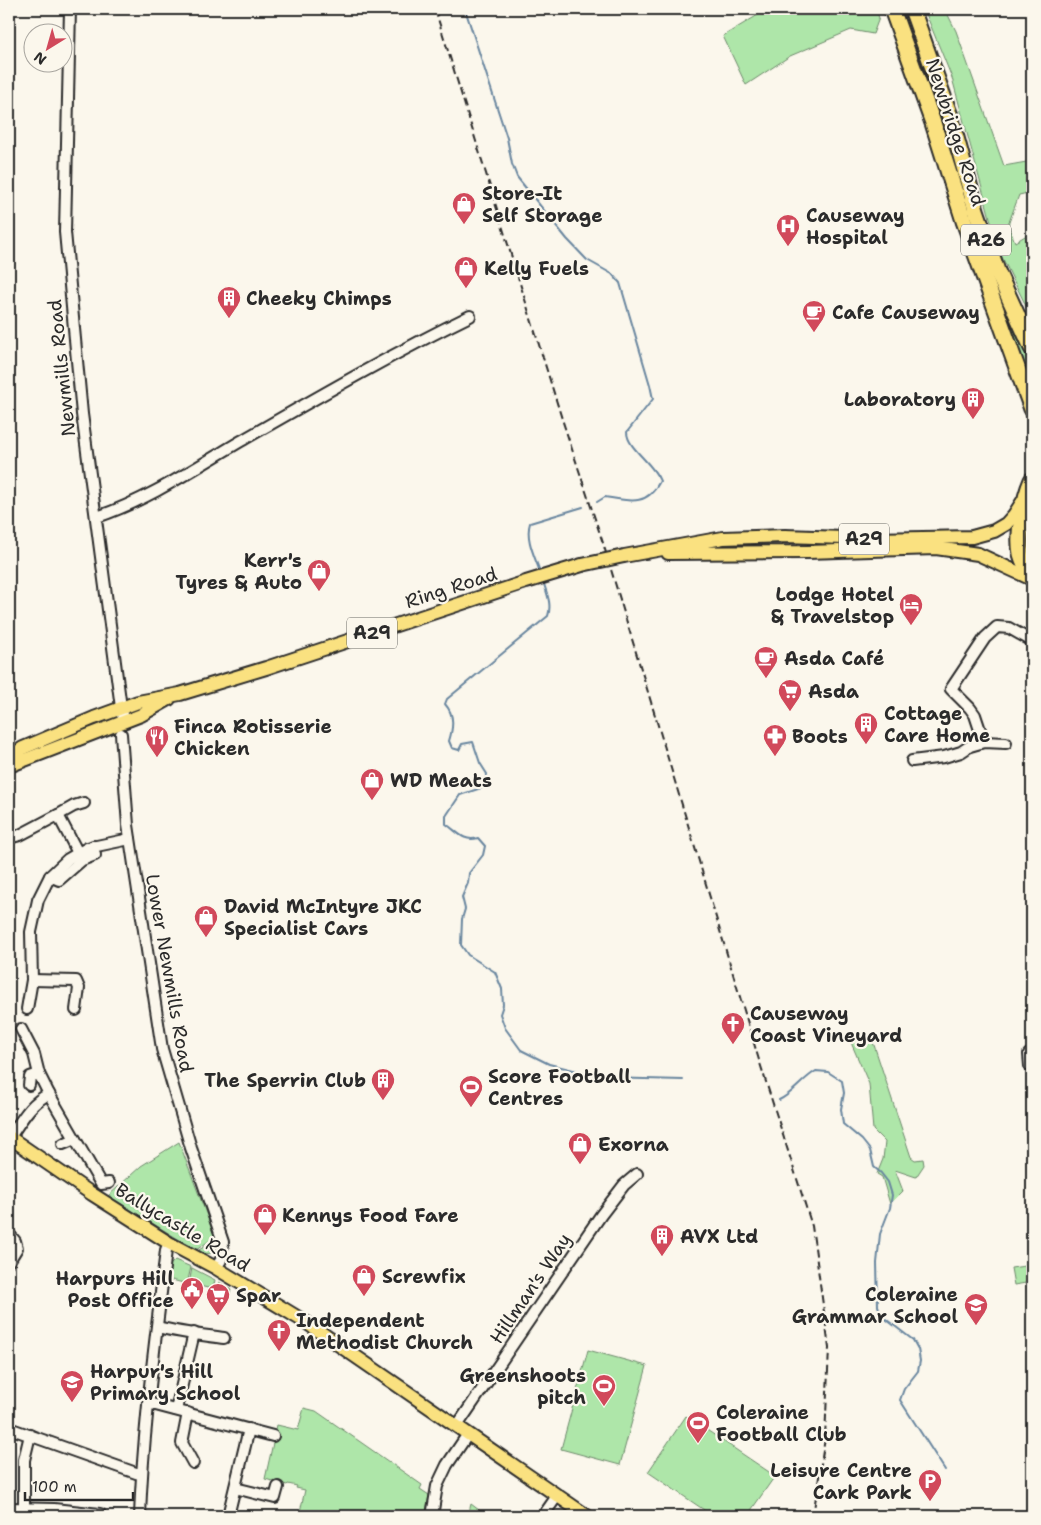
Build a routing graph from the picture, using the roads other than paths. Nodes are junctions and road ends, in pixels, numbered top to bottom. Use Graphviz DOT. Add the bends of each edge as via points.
graph roads {
  1 [pos="70,9"];
  2 [pos="892,9"];
  3 [pos="912,9"];
  4 [pos="470,316"];
  5 [pos="1032,348"];
  6 [pos="1032,409"];
  7 [pos="1030,487"];
  8 [pos="97,517"];
  9 [pos="780,544"];
  10 [pos="670,546"];
  11 [pos="650,552"];
  12 [pos="1032,574"];
  13 [pos="1032,579"];
  14 [pos="1032,641"];
  15 [pos="180,694"];
  16 [pos="121,708"];
  17 [pos="122,728"];
  18 [pos="984,742"];
  19 [pos="1006,744"];
  20 [pos="9,758"];
  21 [pos="912,761"];
  22 [pos="9,766"];
  23 [pos="84,803"];
  24 [pos="58,815"];
  25 [pos="9,838"];
  26 [pos="130,839"];
  27 [pos="94,846"];
  28 [pos="78,853"];
  29 [pos="50,876"];
  30 [pos="32,980"];
  31 [pos="27,1009"];
  32 [pos="76,1010"];
  33 [pos="20,1029"];
  34 [pos="1027,1053"];
  35 [pos="1030,1066"];
  36 [pos="39,1074"];
  37 [pos="29,1085"];
  38 [pos="49,1094"];
  39 [pos="9,1137"];
  40 [pos="74,1139"];
  41 [pos="62,1144"];
  42 [pos="637,1174"];
  43 [pos="109,1183"];
  44 [pos="9,1234"];
  45 [pos="169,1243"];
  46 [pos="9,1260"];
  47 [pos="216,1268"];
  48 [pos="158,1327"];
  49 [pos="194,1333"];
  50 [pos="224,1338"];
  51 [pos="148,1403"];
  52 [pos="176,1410"];
  53 [pos="188,1413"];
  54 [pos="9,1428"];
  55 [pos="249,1429"];
  56 [pos="462,1430"];
  57 [pos="30,1435"];
  58 [pos="273,1436"];
  59 [pos="193,1463"];
  60 [pos="141,1474"];
  61 [pos="278,1487"];
  62 [pos="235,1488"];
  63 [pos="557,1496"];
  64 [pos="9,1508"];
  65 [pos="24,1508"];
  66 [pos="65,1513"];
  67 [pos="100,1514"];
  68 [pos="140,1516"];
  69 [pos="228,1516"];
  70 [pos="432,1516"];
  71 [pos="544,1516"];
  72 [pos="587,1516"];
  1 -- 8 [label="street, Newmills Road" via="65,232 82,414"];
  2 -- 6 [label="highway, Newbridge Road / A26"];
  3 -- 5 [label="highway, Newbridge Road / A26" via="950,116 997,271"];
  4 -- 8 [label="street" via="330,390 164,486"];
  7 -- 10 [label="main road, Ring Road / A29" via="1006,524 972,537 764,536"];
  7 -- 12 [label="highway, A29" via="1020,546 1024,562"];
  8 -- 16 [label="street, Newmills Road"];
  9 -- 10 [label="main road"];
  10 -- 11 [label="main road, Ring Road / A29"];
  11 -- 13 [label="main road, Ring Road / A29" via="936,548 978,554"];
  11 -- 15 [label="main road, Ring Road / A29, bridge" via="548,575"];
  14 -- 18 [label="street" via="1009,628 997,627 990,632 950,689 970,708"];
  15 -- 16 [label="main road, Ring Road / A29"];
  15 -- 17 [label="main road, Ring Road / A29"];
  16 -- 17 [label="street, Newmills Road"];
  16 -- 20 [label="main road, Ring Road / A29" via="23,748"];
  17 -- 22 [label="main road, Ring Road / A29"];
  17 -- 26 [label="street, Lower Newmills Road"];
  18 -- 19 [label="street"];
  18 -- 21 [label="street" via="944,757"];
  23 -- 24 [label="street"];
  24 -- 25 [label="street"];
  24 -- 28 [label="street"];
  26 -- 27 [label="street"];
  26 -- 47 [label="street, Lower Newmills Road" via="162,1049 223,1242 221,1260"];
  27 -- 28 [label="street"];
  27 -- 29 [label="street" via="95,855 82,860 59,880"];
  28 -- 29 [label="street"];
  29 -- 30 [label="street" via="38,900 31,932"];
  30 -- 31 [label="street"];
  30 -- 32 [label="street" via="76,981 79,988"];
  33 -- 36 [label="street" via="34,1054"];
  34 -- 35 [label="street"];
  36 -- 37 [label="street" via="30,1078"];
  36 -- 38 [label="street"];
  38 -- 39 [label="street" via="28,1110"];
  38 -- 40 [label="street"];
  39 -- 45 [label="main road, Ballycastle Road"];
  40 -- 41 [label="street"];
  40 -- 43 [label="street" via="101,1184"];
  42 -- 56 [label="street, Hillman's Way" via="624,1185 601,1215"];
  44 -- 46 [label="street" via="17,1248"];
  45 -- 47 [label="main road, Ballycastle Road"];
  45 -- 48 [label="street"];
  47 -- 56 [label="main road, Ballycastle Road" via="307,1323"];
  48 -- 49 [label="street"];
  48 -- 51 [label="street"];
  49 -- 50 [label="street"];
  49 -- 52 [label="street"];
  51 -- 52 [label="street"];
  51 -- 60 [label="street"];
  52 -- 53 [label="street"];
  53 -- 55 [label="street"];
  53 -- 59 [label="street" via="182,1443"];
  54 -- 57 [label="street"];
  55 -- 58 [label="street"];
  55 -- 62 [label="street"];
  56 -- 63 [label="main road, Ballycastle Road"];
  56 -- 70 [label="street, Hillman's Way" via="437,1486"];
  57 -- 60 [label="street"];
  57 -- 65 [label="street" via="24,1460"];
  60 -- 68 [label="street"];
  61 -- 62 [label="street" via="275,1498"];
  62 -- 69 [label="street"];
  63 -- 71 [label="street"];
  63 -- 72 [label="main road, Ballycastle Road"];
  64 -- 65 [label="street"];
  65 -- 66 [label="street"];
  66 -- 67 [label="street"];
}
